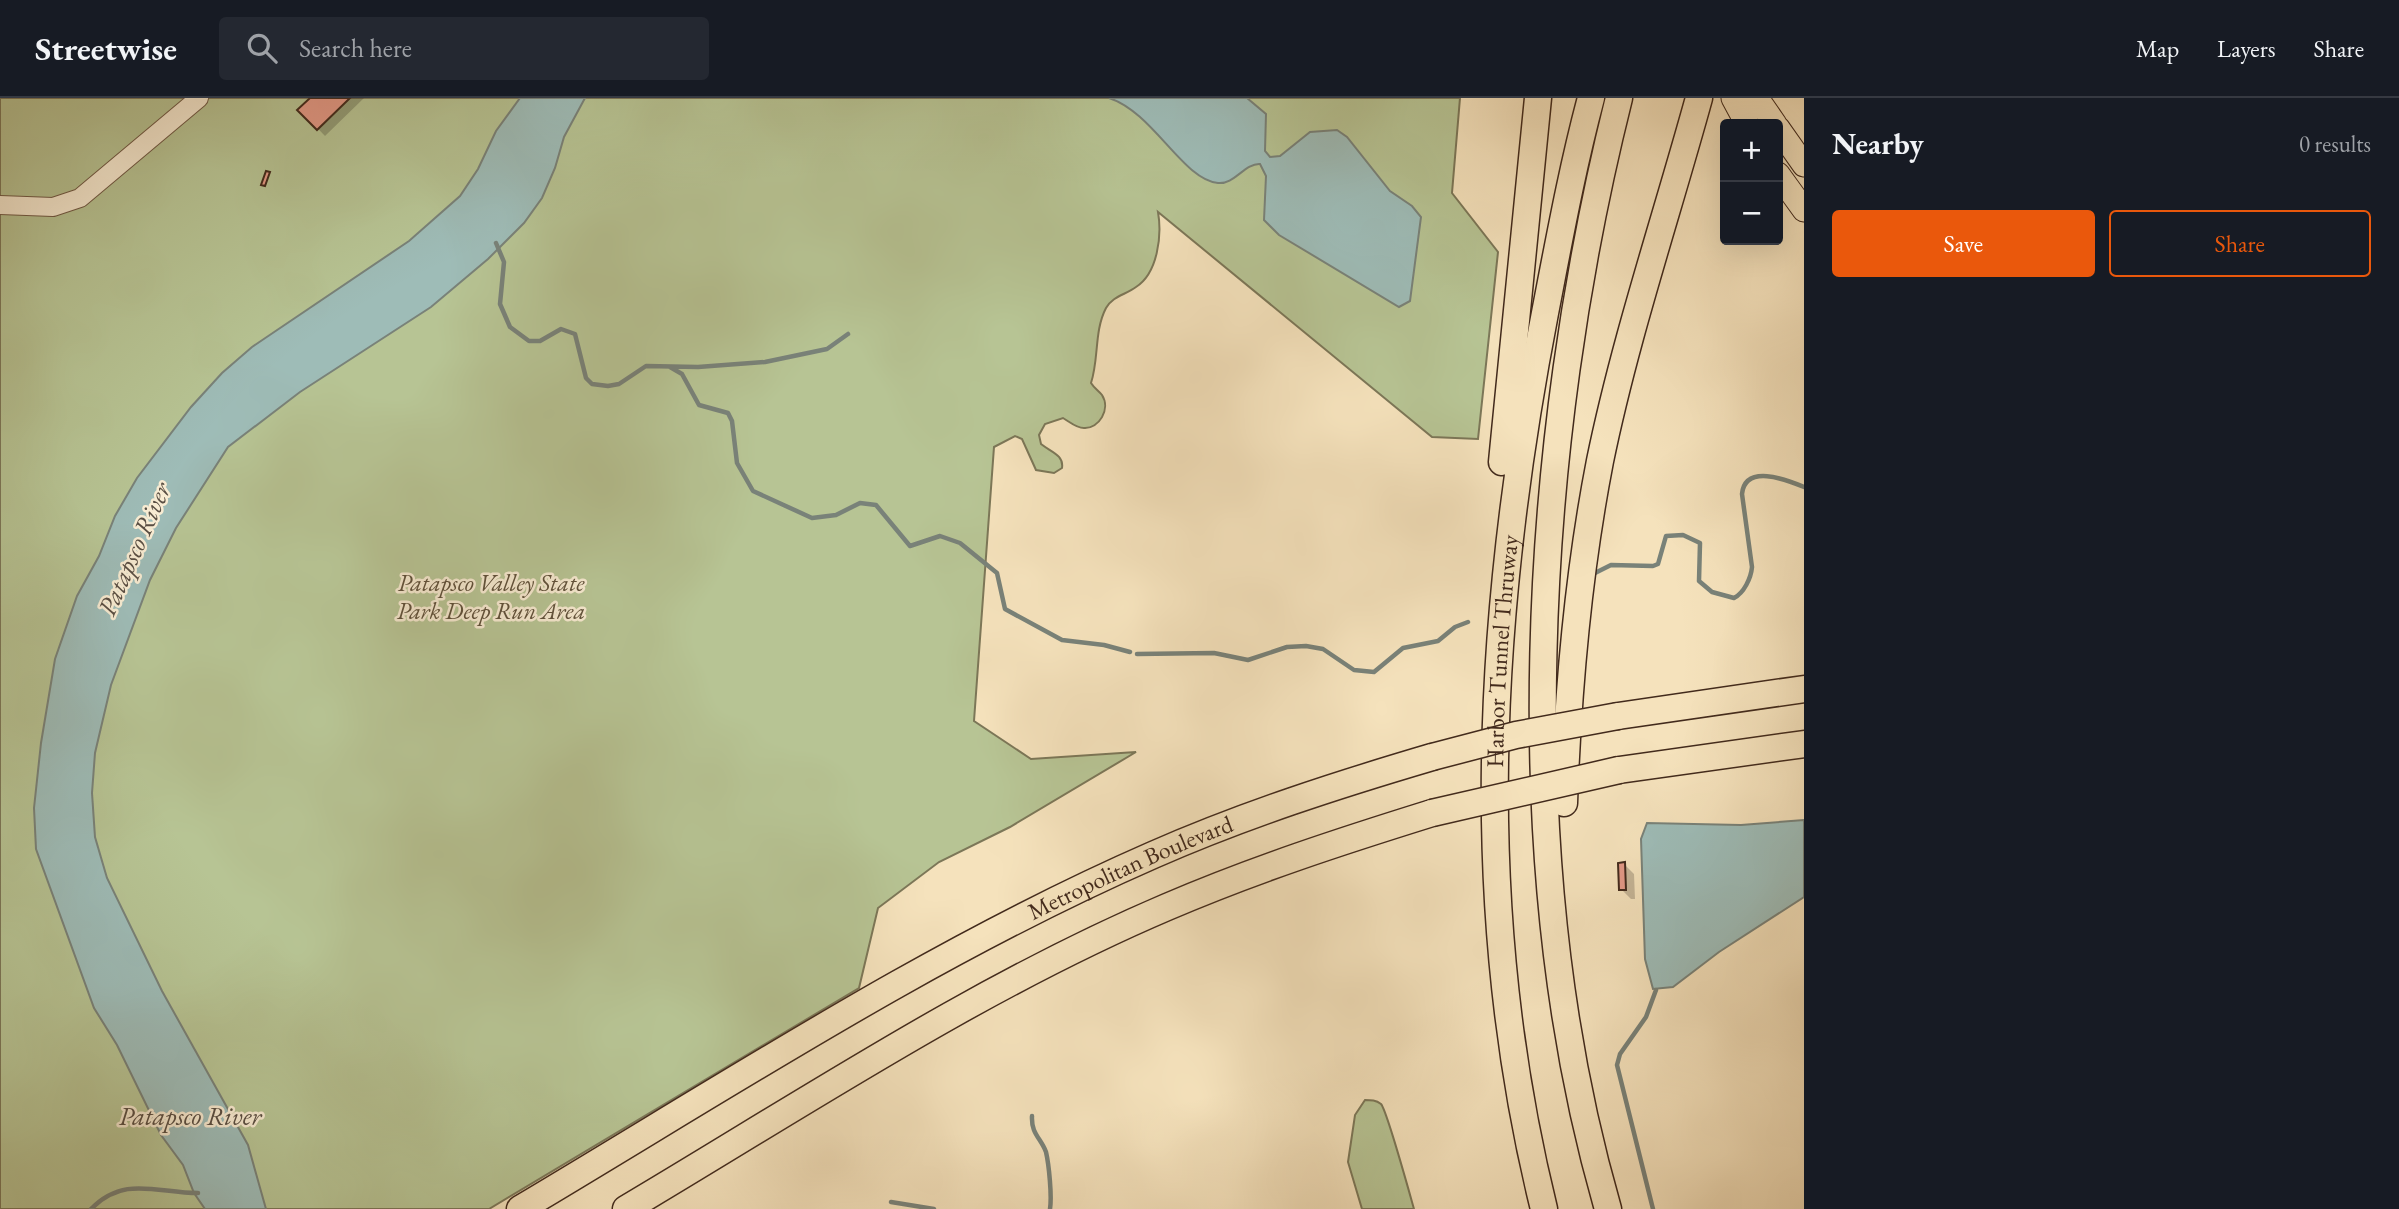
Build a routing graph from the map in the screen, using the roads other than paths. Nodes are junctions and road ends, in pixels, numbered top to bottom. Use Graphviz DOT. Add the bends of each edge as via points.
graph roads {
  1 [pos="198,98"];
  2 [pos="1538,98"];
  3 [pos="1591,98"];
  4 [pos="1619,98"];
  5 [pos="1733,98"];
  6 [pos="1757,98"];
  7 [pos="1697,106"];
  8 [pos="1744,119"];
  9 [pos="1771,119"];
  10 [pos="1783,136"];
  11 [pos="1804,165"];
  12 [pos="1783,181"];
  13 [pos="0,205"];
  14 [pos="1804,210"];
  15 [pos="1505,564"];
  16 [pos="1804,689"];
  17 [pos="1804,744"];
  18 [pos="1575,1067"];
  19 [pos="520,1209"];
  20 [pos="626,1209"];
  21 [pos="1544,1209"];
  22 [pos="1608,1209"];
  1 -- 13 [label="street" via="80,198 53,207"];
  2 -- 15 [label="highway" via="1499,504"];
  3 -- 15 [label="highway, Harbor Tunnel Thruway" via="1540,339"];
  4 -- 18 [label="highway, Harbor Tunnel Thruway" via="1581,273 1562,403 1545,624 1550,883 1559,976"];
  5 -- 8 [label="main road"];
  6 -- 9 [label="main road"];
  7 -- 18 [label="highway" via="1601,460 1578,595 1567,695 1563,831"];
  10 -- 11 [label="main road"];
  12 -- 14 [label="main road"];
  15 -- 21 [label="highway, Harbor Tunnel Thruway" via="1494,766 1497,926 1519,1096"];
  16 -- 19 [label="highway, Metropolitan Boulevard, bridge" via="1517,735 1250,814 1040,908 883,993"];
  17 -- 20 [label="highway, Metropolitan Boulevard, bridge" via="1619,770 1432,813 1263,868 1061,957 910,1040"];
  18 -- 22 [label="highway, Harbor Tunnel Thruway"];
}
